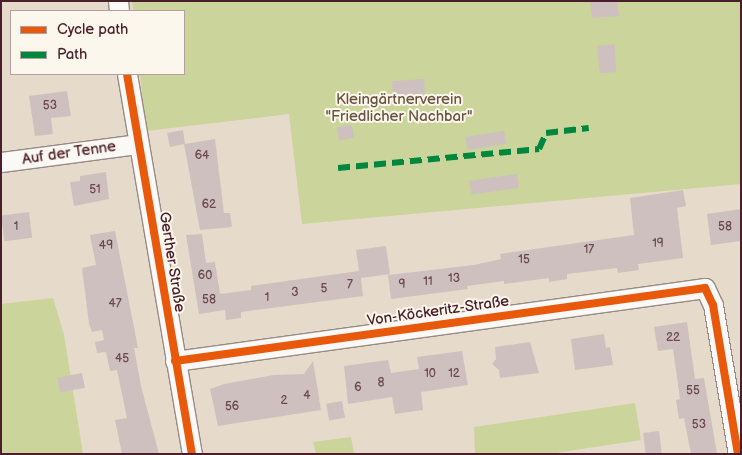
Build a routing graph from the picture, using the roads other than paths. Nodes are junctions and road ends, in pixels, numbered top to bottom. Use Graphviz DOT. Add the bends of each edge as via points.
graph roads {
  1 [pos="127,75"];
  2 [pos="137,144"];
  3 [pos="1,162"];
  4 [pos="174,361"];
  5 [pos="192,454"];
  6 [pos="738,454"];
  1 -- 2 [label="street, Gerther Straße"];
  2 -- 3 [label="street, Auf der Tenne"];
  2 -- 4 [label="street, Gerther Straße"];
  4 -- 5 [label="street, Gerther Straße"];
  4 -- 6 [label="street, Von-Köckeritz-Straße" via="705,288 713,305"];
}
